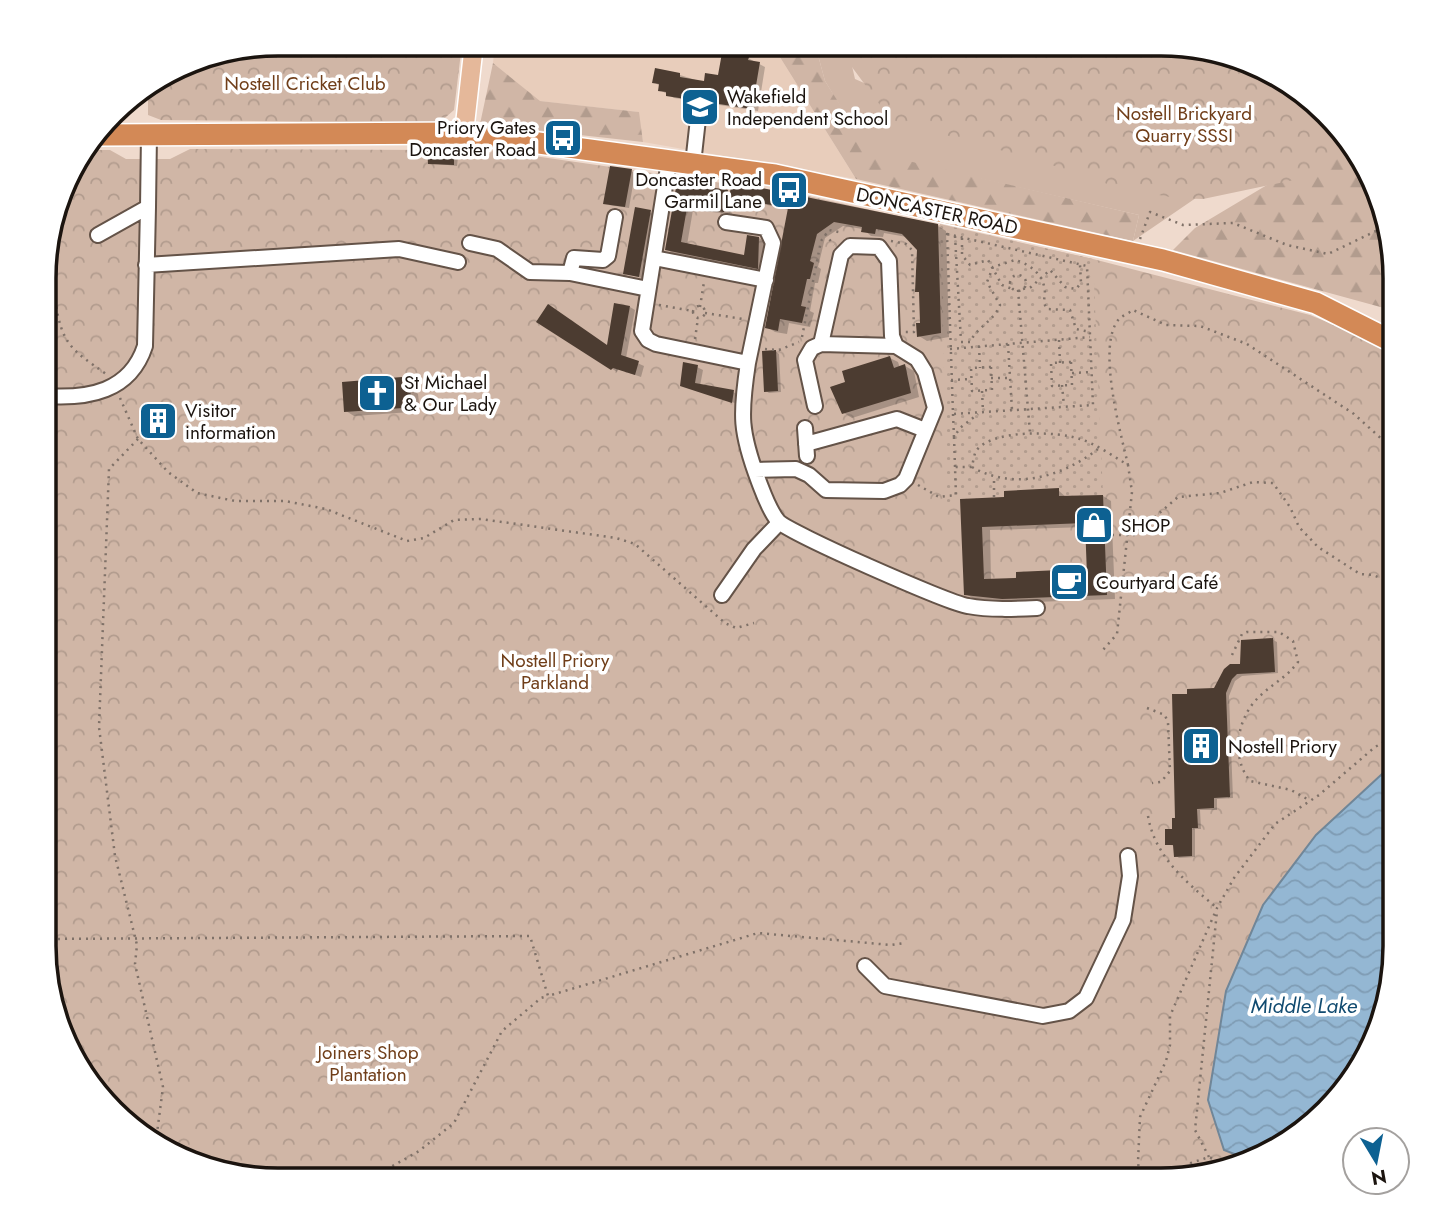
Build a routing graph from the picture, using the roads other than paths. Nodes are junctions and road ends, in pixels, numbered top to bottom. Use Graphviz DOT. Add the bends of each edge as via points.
graph roads {
  1 [pos="473,56"];
  2 [pos="698,119"];
  3 [pos="464,133"];
  4 [pos="149,134"];
  5 [pos="109,135"];
  6 [pos="669,161"];
  7 [pos="693,164"];
  8 [pos="148,207"];
  9 [pos="615,217"];
  10 [pos="726,222"];
  11 [pos="98,235"];
  12 [pos="470,243"];
  13 [pos="654,258"];
  14 [pos="458,262"];
  15 [pos="146,265"];
  16 [pos="570,273"];
  17 [pos="766,280"];
  18 [pos="647,296"];
  19 [pos="1383,337"];
  20 [pos="822,342"];
  21 [pos="896,346"];
  22 [pos="748,363"];
  23 [pos="56,396"];
  24 [pos="815,406"];
  25 [pos="805,428"];
  26 [pos="925,430"];
  27 [pos="755,470"];
  28 [pos="779,523"];
  29 [pos="722,596"];
  30 [pos="1037,608"];
  31 [pos="1128,856"];
  32 [pos="865,966"];
  1 -- 3 [label="main road"];
  2 -- 7 [label="lane"];
  3 -- 4 [label="highway, DONCASTER ROAD"];
  3 -- 6 [label="highway, DONCASTER ROAD"];
  4 -- 5 [label="highway, DONCASTER ROAD"];
  4 -- 8 [label="lane"];
  6 -- 7 [label="highway, DONCASTER ROAD"];
  6 -- 13 [label="lane"];
  7 -- 19 [label="highway, DONCASTER ROAD" via="775,175 1135,254 1316,303"];
  8 -- 11 [label="lane"];
  8 -- 15 [label="lane"];
  9 -- 16 [label="lane" via="608,257 574,258"];
  10 -- 17 [label="lane" via="766,228 773,243"];
  12 -- 16 [label="lane" via="497,249 530,272"];
  13 -- 17 [label="lane"];
  13 -- 18 [label="lane"];
  14 -- 15 [label="lane" via="399,249"];
  15 -- 23 [label="lane" via="145,346 140,360 114,386 87,396"];
  16 -- 18 [label="lane"];
  17 -- 22 [label="lane"];
  18 -- 22 [label="lane" via="642,331 648,340"];
  20 -- 21 [label="lane"];
  20 -- 21 [label="lane" via="837,264 842,251 850,246 883,250 889,261"];
  20 -- 24 [label="lane" via="805,360"];
  21 -- 26 [label="lane" via="917,359 932,391 935,408"];
  22 -- 27 [label="lane" via="741,421"];
  25 -- 26 [label="lane" via="806,450 897,419"];
  26 -- 27 [label="lane" via="906,479 892,489 832,491 796,469"];
  27 -- 28 [label="lane"];
  28 -- 29 [label="lane" via="754,549"];
  28 -- 30 [label="lane" via="953,602 999,609"];
  31 -- 32 [label="lane" via="1130,876 1123,920 1086,998 1069,1011 1043,1016 885,986"];
}
